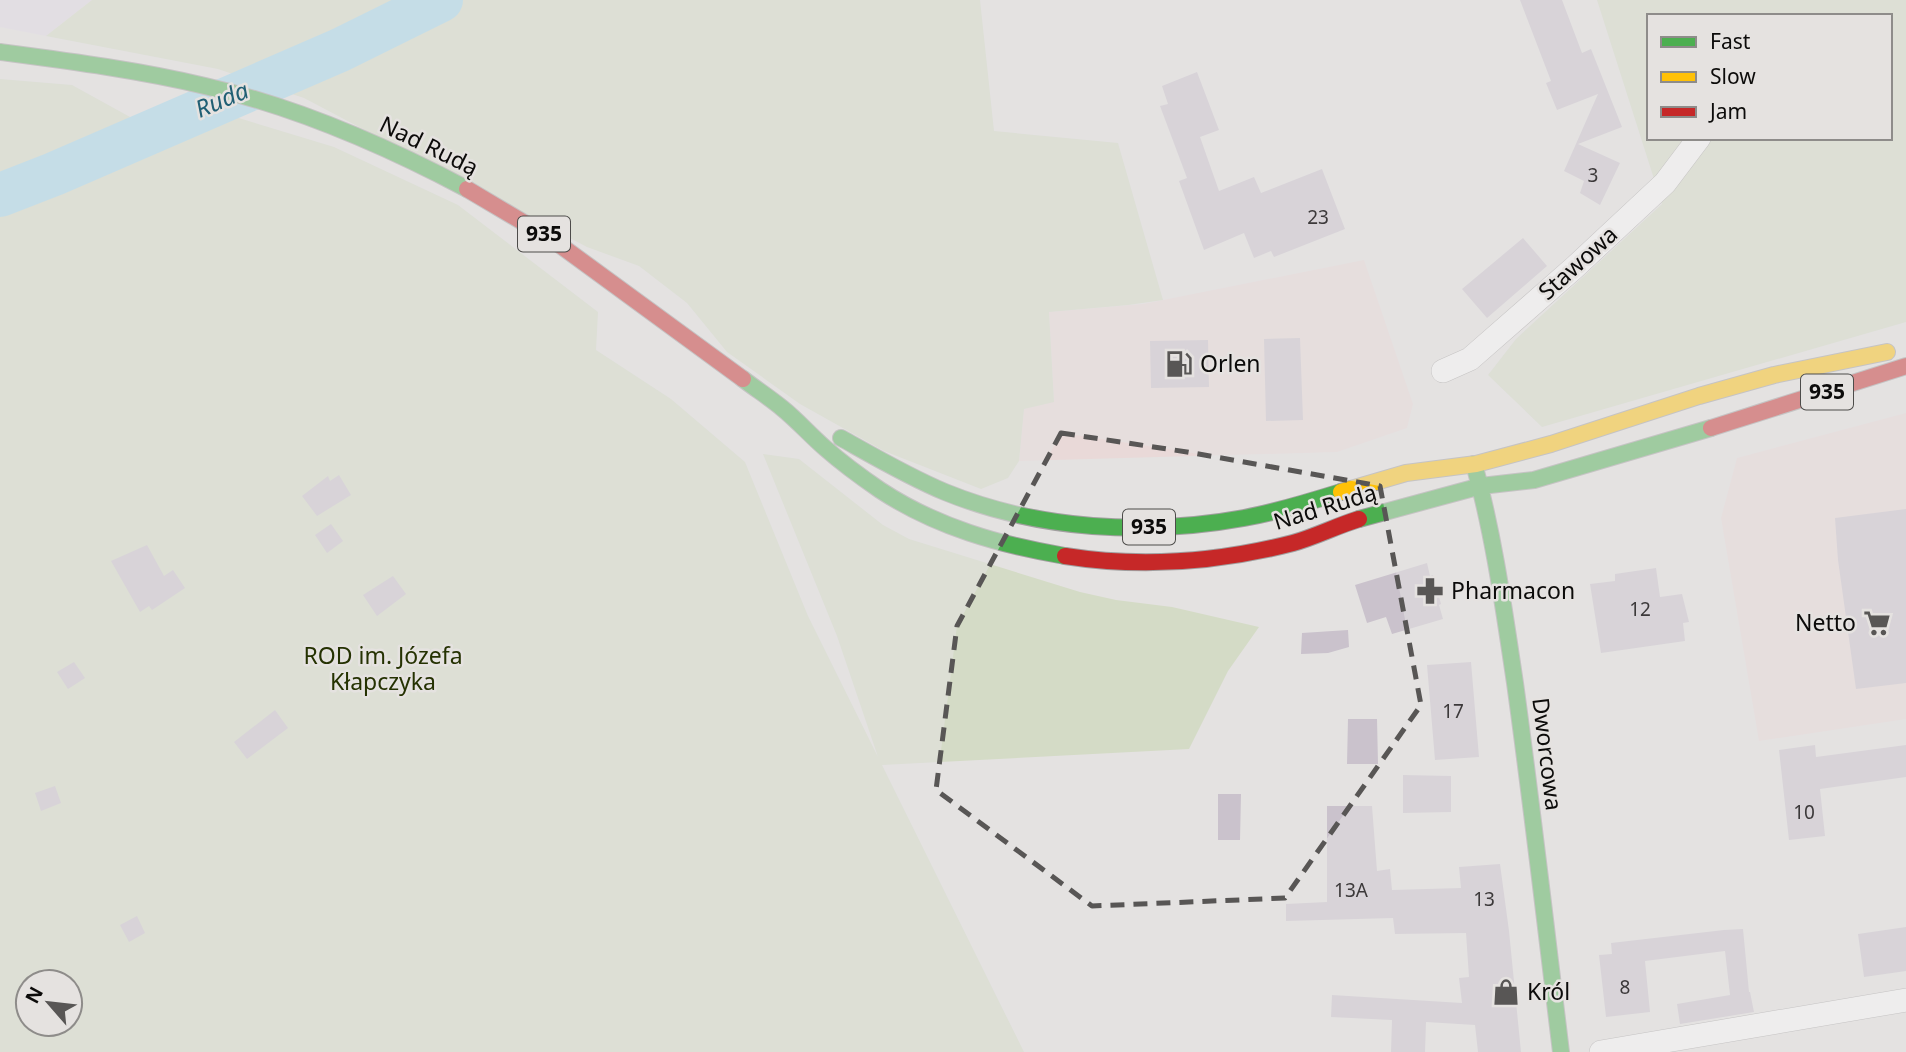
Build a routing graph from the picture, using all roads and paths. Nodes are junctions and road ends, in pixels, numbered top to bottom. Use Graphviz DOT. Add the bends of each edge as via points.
graph roads {
  1 [pos="0,52"];
  2 [pos="1697,140"];
  3 [pos="1906,348"];
  4 [pos="1906,366"];
  5 [pos="1443,371"];
  6 [pos="782,408"];
  7 [pos="1474,464"];
  8 [pos="1481,486"];
  9 [pos="1906,1000"];
  10 [pos="1562,1052"];
  11 [pos="1601,1052"];
  1 -- 6 [label="main road, Nad Rudą / 935" via="205,86 279,107 410,159 564,248"];
  2 -- 5 [label="street, Stawowa" via="1665,183 1575,267 1470,359"];
  3 -- 7 [label="main road, Nad Rudą / 935" via="1775,375"];
  4 -- 8 [label="main road, Nad Rudą / 935" via="1534,480"];
  6 -- 7 [label="main road, Nad Rudą / 935" via="946,492 1030,516 1139,528 1243,518 1408,473"];
  6 -- 8 [label="main road, Nad Rudą / 935" via="851,469 922,514 978,536 1079,558 1164,563 1239,555"];
  7 -- 8 [label="main road, Dworcowa"];
  8 -- 10 [label="main road, Dworcowa" via="1517,700"];
  9 -- 11 [label="street"];
}
